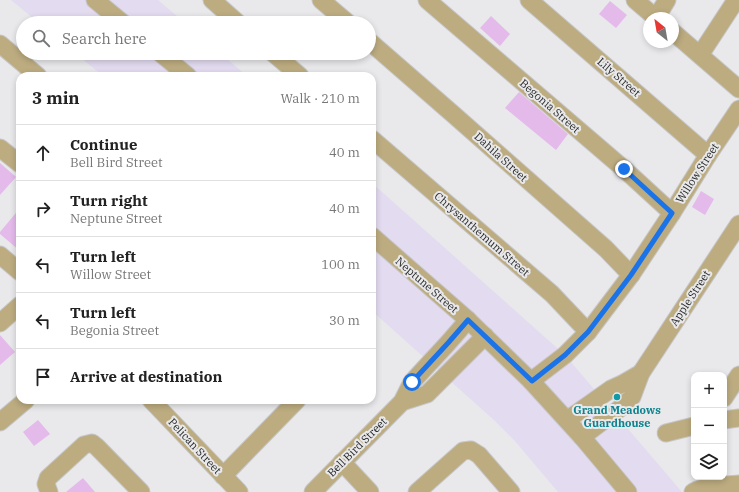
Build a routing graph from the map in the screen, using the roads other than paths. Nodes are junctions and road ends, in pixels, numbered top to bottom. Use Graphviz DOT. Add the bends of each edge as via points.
graph roads {
  1 [pos="95,0"];
  2 [pos="212,0"];
  3 [pos="321,0"];
  4 [pos="427,0"];
  5 [pos="529,0"];
  6 [pos="636,0"];
  7 [pos="668,0"];
  8 [pos="736,0"];
  9 [pos="649,12"];
  10 [pos="660,12"];
  11 [pos="114,16"];
  12 [pos="230,16"];
  13 [pos="340,16"];
  14 [pos="679,37"];
  15 [pos="0,44"];
  16 [pos="376,48"];
  17 [pos="700,55"];
  18 [pos="16,57"];
  19 [pos="19,60"];
  20 [pos="169,60"];
  21 [pos="281,60"];
  22 [pos="33,72"];
  23 [pos="183,72"];
  24 [pos="295,72"];
  25 [pos="739,89"];
  26 [pos="739,109"];
  27 [pos="376,142"];
  28 [pos="0,148"];
  29 [pos="708,155"];
  30 [pos="16,161"];
  31 [pos="672,213"];
  32 [pos="739,224"];
  33 [pos="376,240"];
  34 [pos="0,255"];
  35 [pos="16,269"];
  36 [pos="631,275"];
  37 [pos="16,309"];
  38 [pos="468,320"];
  39 [pos="0,322"];
  40 [pos="588,332"];
  41 [pos="485,336"];
  42 [pos="641,373"];
  43 [pos="739,375"];
  44 [pos="532,381"];
  45 [pos="727,393"];
  46 [pos="596,399"];
  47 [pos="402,402"];
  48 [pos="21,404"];
  49 [pos="155,404"];
  50 [pos="293,404"];
  51 [pos="609,417"];
  52 [pos="739,418"];
  53 [pos="566,420"];
  54 [pos="727,420"];
  55 [pos="0,422"];
  56 [pos="691,427"];
  57 [pos="666,433"];
  58 [pos="582,437"];
  59 [pos="342,462"];
  60 [pos="223,476"];
  61 [pos="739,484"];
  62 [pos="49,492"];
  63 [pos="141,492"];
  64 [pos="239,492"];
  65 [pos="313,492"];
  66 [pos="370,492"];
  67 [pos="417,492"];
  68 [pos="511,492"];
  69 [pos="628,492"];
  70 [pos="693,492"];
  1 -- 11 [label="street"];
  2 -- 12 [label="street"];
  3 -- 13 [label="street"];
  4 -- 31 [label="street, Begonia Street"];
  5 -- 29 [label="street, Lily Street"];
  6 -- 9 [label="street"];
  7 -- 10 [label="street"];
  8 -- 17 [label="street"];
  14 -- 17 [label="street"];
  15 -- 18 [label="street"];
  16 -- 36 [label="street, Dahila Street" via="600,244"];
  17 -- 25 [label="street"];
  19 -- 22 [label="street"];
  20 -- 23 [label="street"];
  21 -- 24 [label="street"];
  26 -- 29 [label="street, Willow Street"];
  27 -- 40 [label="street, Chrysanthemum Street" via="552,294"];
  28 -- 30 [label="street"];
  29 -- 31 [label="street, Willow Street"];
  31 -- 36 [label="street, Willow Street"];
  32 -- 42 [label="street, Apple Street"];
  33 -- 38 [label="street, Neptune Street"];
  34 -- 35 [label="street"];
  36 -- 40 [label="street, Willow Street"];
  37 -- 39 [label="street"];
  38 -- 41 [label="street, Neptune Street"];
  38 -- 47 [label="street, Bell Bird Street" via="412,382"];
  40 -- 44 [label="street, Willow Street" via="565,355"];
  41 -- 44 [label="street, Neptune Street"];
  41 -- 47 [label="street, Bell Bird Street" via="427,394"];
  42 -- 46 [label="street, Apple Street"];
  42 -- 51 [label="street, Apple Street" via="632,397"];
  43 -- 45 [label="street"];
  44 -- 53 [label="street, Neptune Street"];
  46 -- 51 [label="street"];
  46 -- 53 [label="street, Apple Street"];
  47 -- 59 [label="street, Bell Bird Street"];
  48 -- 55 [label="street"];
  49 -- 60 [label="street, Pelican Street"];
  50 -- 60 [label="street"];
  51 -- 58 [label="street, Apple Street"];
  52 -- 54 [label="street"];
  53 -- 58 [label="street, Neptune Street"];
  56 -- 57 [label="street"];
  58 -- 69 [label="street, Neptune Street"];
  59 -- 65 [label="street, Bell Bird Street"];
  59 -- 66 [label="street"];
  60 -- 64 [label="street, Pelican Street"];
  61 -- 70 [label="street" via="710,487"];
  62 -- 63 [label="street" via="46,484 48,478 84,445 92,443"];
  67 -- 68 [label="street" via="463,451 471,450 479,454"];
}
